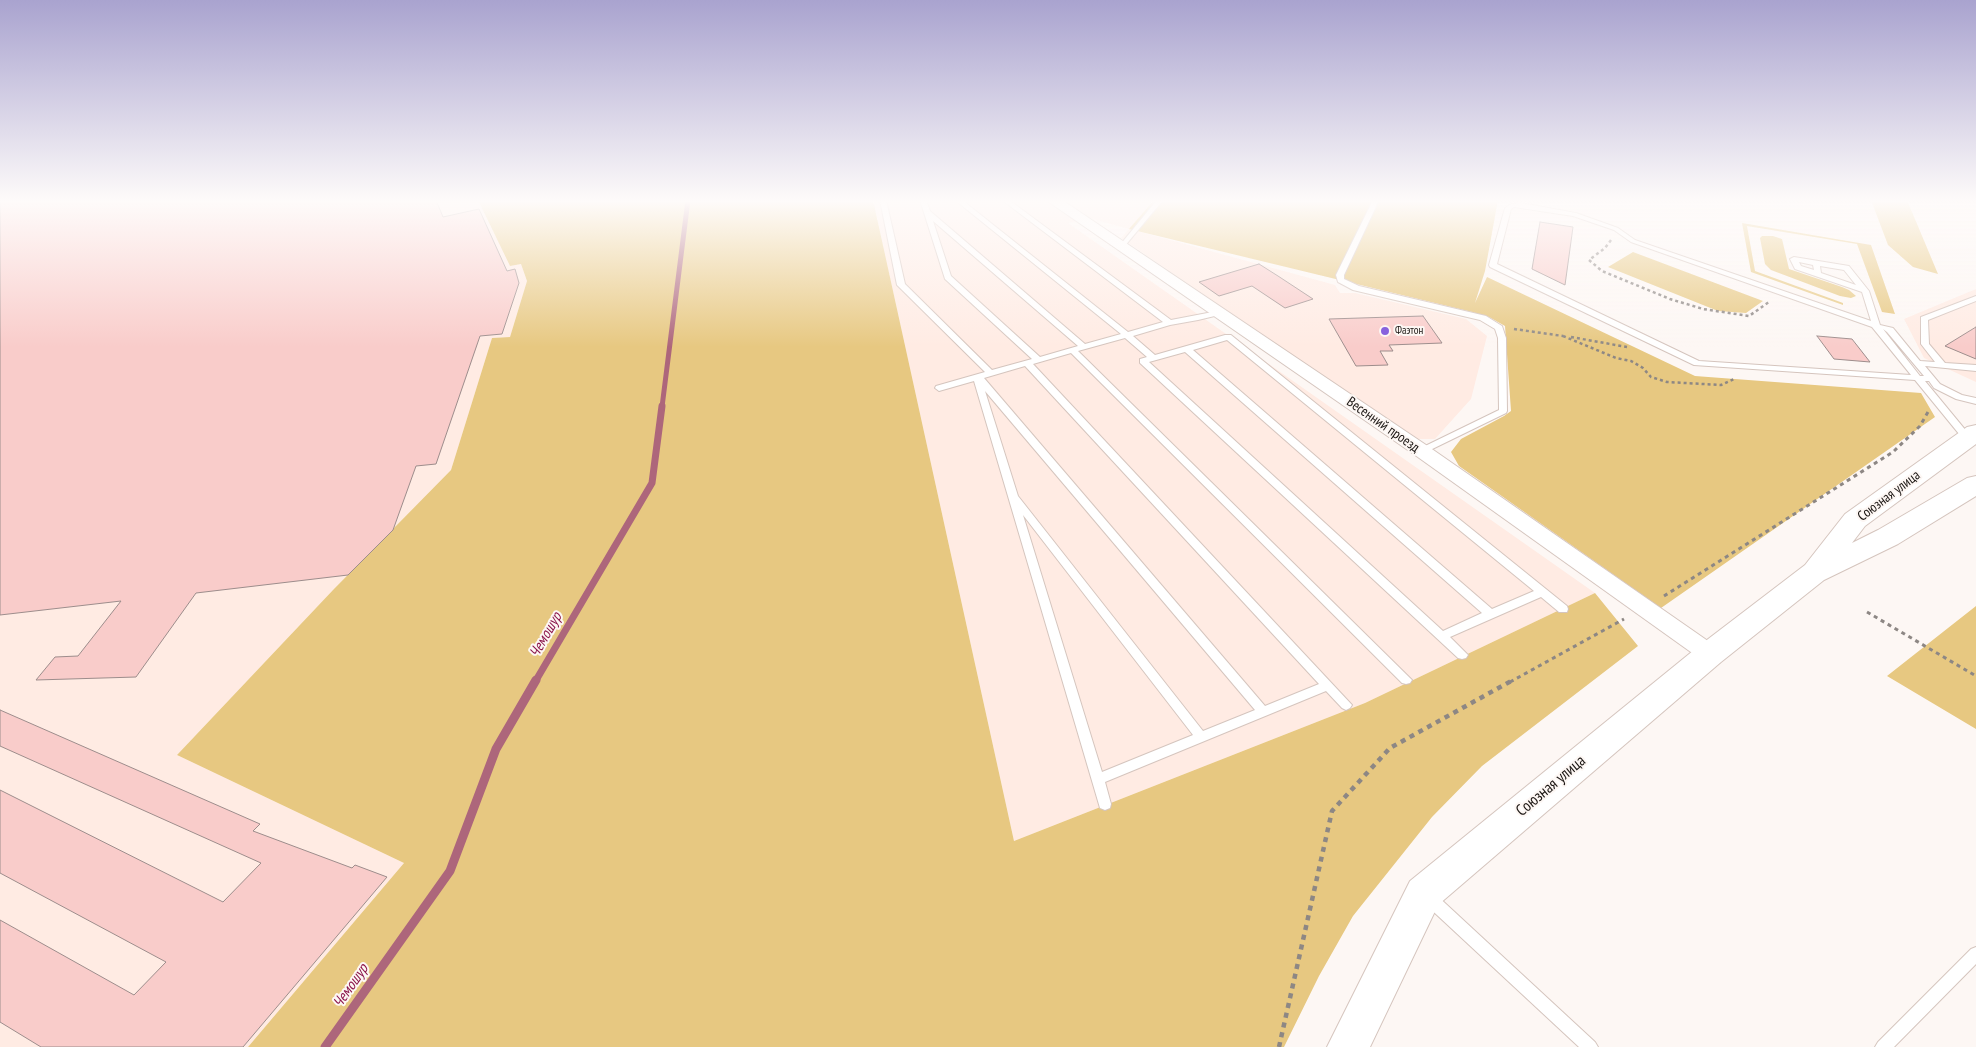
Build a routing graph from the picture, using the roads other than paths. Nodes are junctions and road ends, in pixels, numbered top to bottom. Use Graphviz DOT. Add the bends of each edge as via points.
graph roads {
  1 [pos="893,249"];
  2 [pos="939,249"];
  3 [pos="970,249"];
  4 [pos="1019,249"];
  5 [pos="1070,249"];
  6 [pos="1126,249"];
  7 [pos="1353,249"];
  8 [pos="1497,249"];
  9 [pos="1654,249"];
  10 [pos="1816,263"];
  11 [pos="1818,274"];
  12 [pos="1865,291"];
  13 [pos="1976,298"];
  14 [pos="1220,312"];
  15 [pos="1169,323"];
  16 [pos="1877,326"];
  17 [pos="1127,335"];
  18 [pos="1084,347"];
  19 [pos="1186,348"];
  20 [pos="1072,350"];
  21 [pos="1152,358"];
  22 [pos="1038,360"];
  23 [pos="1027,363"];
  24 [pos="1918,363"];
  25 [pos="1942,365"];
  26 [pos="1976,368"];
  27 [pos="990,373"];
  28 [pos="977,377"];
  29 [pos="1917,378"];
  30 [pos="1931,379"];
  31 [pos="938,388"];
  32 [pos="1976,401"];
  33 [pos="1971,435"];
  34 [pos="1422,451"];
  35 [pos="1976,484"];
  36 [pos="1012,493"];
  37 [pos="1855,520"];
  38 [pos="1888,538"];
  39 [pos="1814,573"];
  40 [pos="1541,592"];
  41 [pos="1563,609"];
  42 [pos="1490,614"];
  43 [pos="1441,636"];
  44 [pos="1710,654"];
  45 [pos="1462,655"];
  46 [pos="1406,680"];
  47 [pos="1327,686"];
  48 [pos="1346,705"];
  49 [pos="1263,712"];
  50 [pos="1201,737"];
  51 [pos="1098,779"];
  52 [pos="1105,804"];
  53 [pos="1424,893"];
  54 [pos="1976,954"];
  55 [pos="1348,1047"];
  56 [pos="1590,1047"];
  57 [pos="1883,1047"];
  1 -- 27 [label="lane" via="901,285"];
  2 -- 22 [label="lane" via="948,277"];
  3 -- 18 [label="lane"];
  4 -- 17 [label="lane"];
  5 -- 15 [label="lane"];
  6 -- 14 [label="street, Весенний проезд"];
  7 -- 34 [label="lane" via="1340,275 1341,280 1356,288 1483,318 1499,328 1502,338 1503,411"];
  8 -- 29 [label="lane" via="1493,265 1697,363"];
  9 -- 16 [label="lane"];
  10 -- 11 [label="lane"];
  10 -- 11 [label="lane" via="1794,259 1798,267"];
  10 -- 12 [label="lane" via="1846,268"];
  11 -- 12 [label="lane"];
  12 -- 16 [label="lane"];
  13 -- 25 [label="lane" via="1924,319 1926,344"];
  14 -- 15 [label="lane"];
  14 -- 34 [label="street, Весенний проезд"];
  15 -- 17 [label="lane"];
  16 -- 24 [label="lane" via="1890,330"];
  16 -- 29 [label="lane"];
  17 -- 18 [label="lane"];
  17 -- 21 [label="lane"];
  18 -- 20 [label="lane"];
  19 -- 21 [label="lane"];
  19 -- 40 [label="lane" via="1228,337"];
  19 -- 42 [label="lane"];
  20 -- 22 [label="lane"];
  20 -- 46 [label="lane"];
  21 -- 43 [label="lane" via="1143,361"];
  22 -- 23 [label="lane"];
  23 -- 27 [label="lane"];
  23 -- 47 [label="lane"];
  24 -- 25 [label="lane"];
  24 -- 30 [label="lane"];
  25 -- 26 [label="lane"];
  27 -- 28 [label="lane"];
  28 -- 31 [label="lane"];
  28 -- 36 [label="lane"];
  28 -- 49 [label="lane"];
  29 -- 30 [label="lane"];
  29 -- 33 [label="lane"];
  30 -- 32 [label="lane" via="1946,392"];
  33 -- 37 [label="main road, Союзная улица"];
  34 -- 44 [label="street, Весенний проезд"];
  35 -- 38 [label="main road, Союзная улица"];
  36 -- 50 [label="lane"];
  36 -- 51 [label="lane"];
  37 -- 38 [label="main road"];
  37 -- 39 [label="main road, Союзная улица"];
  38 -- 39 [label="main road, Союзная улица"];
  39 -- 44 [label="main road, Союзная улица"];
  40 -- 41 [label="lane"];
  40 -- 42 [label="lane"];
  42 -- 43 [label="lane"];
  43 -- 45 [label="lane"];
  44 -- 53 [label="main road, Союзная улица"];
  47 -- 48 [label="lane"];
  47 -- 49 [label="lane"];
  49 -- 50 [label="lane"];
  50 -- 51 [label="lane"];
  51 -- 52 [label="lane"];
  53 -- 55 [label="main road, Союзная улица"];
  53 -- 56 [label="lane"];
  54 -- 57 [label="lane"];
}
